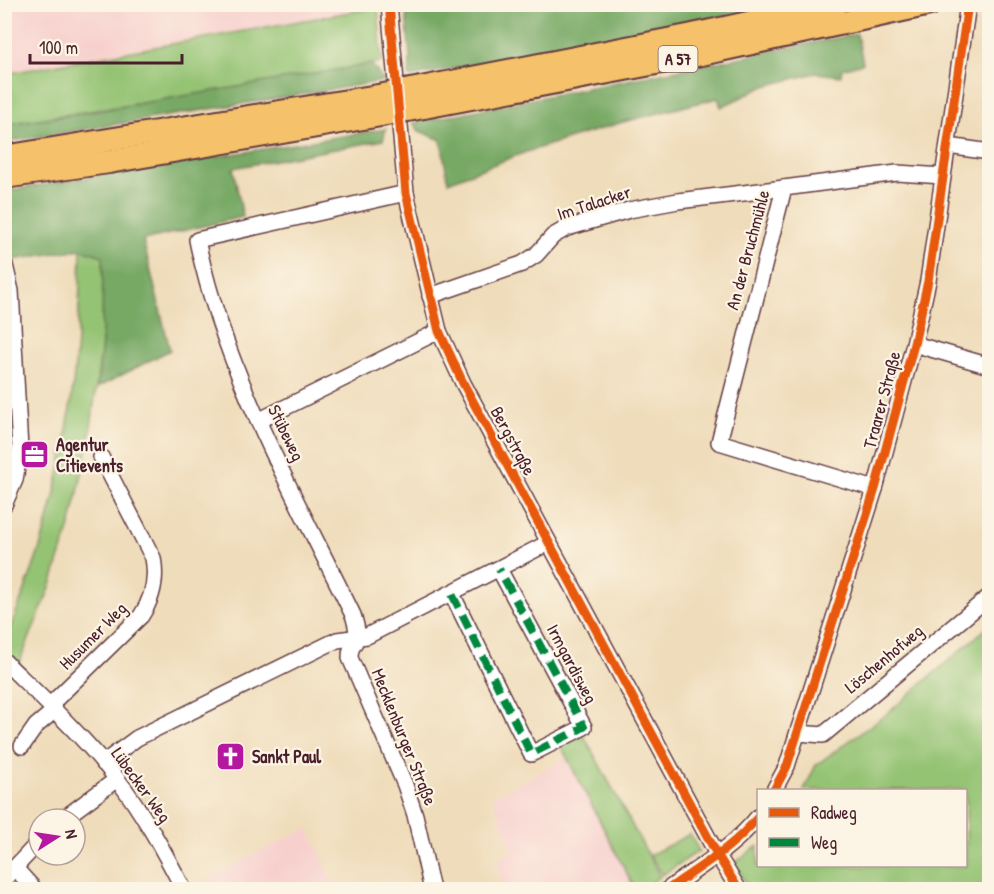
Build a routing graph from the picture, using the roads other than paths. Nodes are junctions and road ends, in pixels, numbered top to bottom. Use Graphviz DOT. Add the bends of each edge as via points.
graph roads {
  1 [pos="389,4"];
  2 [pos="836,4"];
  3 [pos="930,4"];
  4 [pos="968,4"];
  5 [pos="422,98"];
  6 [pos="948,146"];
  7 [pos="990,152"];
  8 [pos="4,157"];
  9 [pos="63,158"];
  10 [pos="943,176"];
  11 [pos="4,177"];
  12 [pos="784,188"];
  13 [pos="406,193"];
  14 [pos="5,265"];
  15 [pos="430,296"];
  16 [pos="439,331"];
  17 [pos="914,344"];
  18 [pos="990,366"];
  19 [pos="258,421"];
  20 [pos="101,458"];
  21 [pos="875,489"];
  22 [pos="4,505"];
  23 [pos="548,543"];
  24 [pos="499,569"];
  25 [pos="452,594"];
  26 [pos="990,596"];
  27 [pos="356,637"];
  28 [pos="4,661"];
  29 [pos="52,707"];
  30 [pos="798,733"];
  31 [pos="22,746"];
  32 [pos="103,763"];
  33 [pos="117,780"];
  34 [pos="775,789"];
  35 [pos="80,807"];
  36 [pos="757,819"];
  37 [pos="27,855"];
  38 [pos="718,856"];
  39 [pos="10,873"];
  40 [pos="35,890"];
  41 [pos="184,890"];
  42 [pos="432,890"];
  43 [pos="667,890"];
  44 [pos="739,890"];
  1 -- 13 [label="street, Bergstraße"];
  2 -- 5 [label="highway, A 57"];
  3 -- 5 [label="highway, A 57" via="688,57"];
  4 -- 6 [label="street, Traarer Straße"];
  5 -- 9 [label="highway, A 57, bridge"];
  6 -- 7 [label="street"];
  6 -- 10 [label="street, Traarer Straße"];
  8 -- 9 [label="highway, A 57"];
  9 -- 11 [label="highway, A 57"];
  10 -- 12 [label="street, An der Bruchmühle" via="897,173"];
  10 -- 17 [label="street, Traarer Straße" via="928,281"];
  12 -- 15 [label="street, Im Talacker" via="629,210 567,228 522,264"];
  12 -- 21 [label="street, An der Bruchmühle" via="718,442"];
  13 -- 15 [label="street, Bergstraße"];
  13 -- 19 [label="street, Stübeweg" via="197,240 216,316"];
  14 -- 22 [label="street" via="11,291 20,449 15,480"];
  15 -- 16 [label="street, Bergstraße"];
  16 -- 19 [label="street"];
  16 -- 23 [label="street, Bergstraße"];
  17 -- 18 [label="street"];
  17 -- 21 [label="street, Traarer Straße"];
  19 -- 27 [label="street, Stübeweg" via="353,615"];
  20 -- 29 [label="street, Husumer Weg" via="153,558 153,589 141,616"];
  21 -- 30 [label="street, Traarer Straße"];
  23 -- 24 [label="street"];
  23 -- 38 [label="street, Bergstraße"];
  24 -- 25 [label="street"];
  24 -- 25 [label="street, Irmgardisweg" via="584,727 531,754"];
  25 -- 27 [label="street" via="368,636"];
  26 -- 30 [label="street, Löschenhofweg" via="823,735"];
  27 -- 32 [label="street" via="337,640 147,733"];
  27 -- 42 [label="street, Mecklenburger Straße" via="350,658 405,785"];
  28 -- 29 [label="street, Lübecker Weg"];
  29 -- 31 [label="street"];
  29 -- 32 [label="street, Lübecker Weg"];
  30 -- 34 [label="street, Traarer Straße"];
  32 -- 33 [label="street, Lübecker Weg"];
  33 -- 35 [label="street"];
  33 -- 41 [label="street, Lübecker Weg"];
  36 -- 38 [label="street"];
  37 -- 39 [label="street"];
  38 -- 43 [label="street"];
  38 -- 44 [label="street, Bergstraße"];
  39 -- 40 [label="street"];
}
